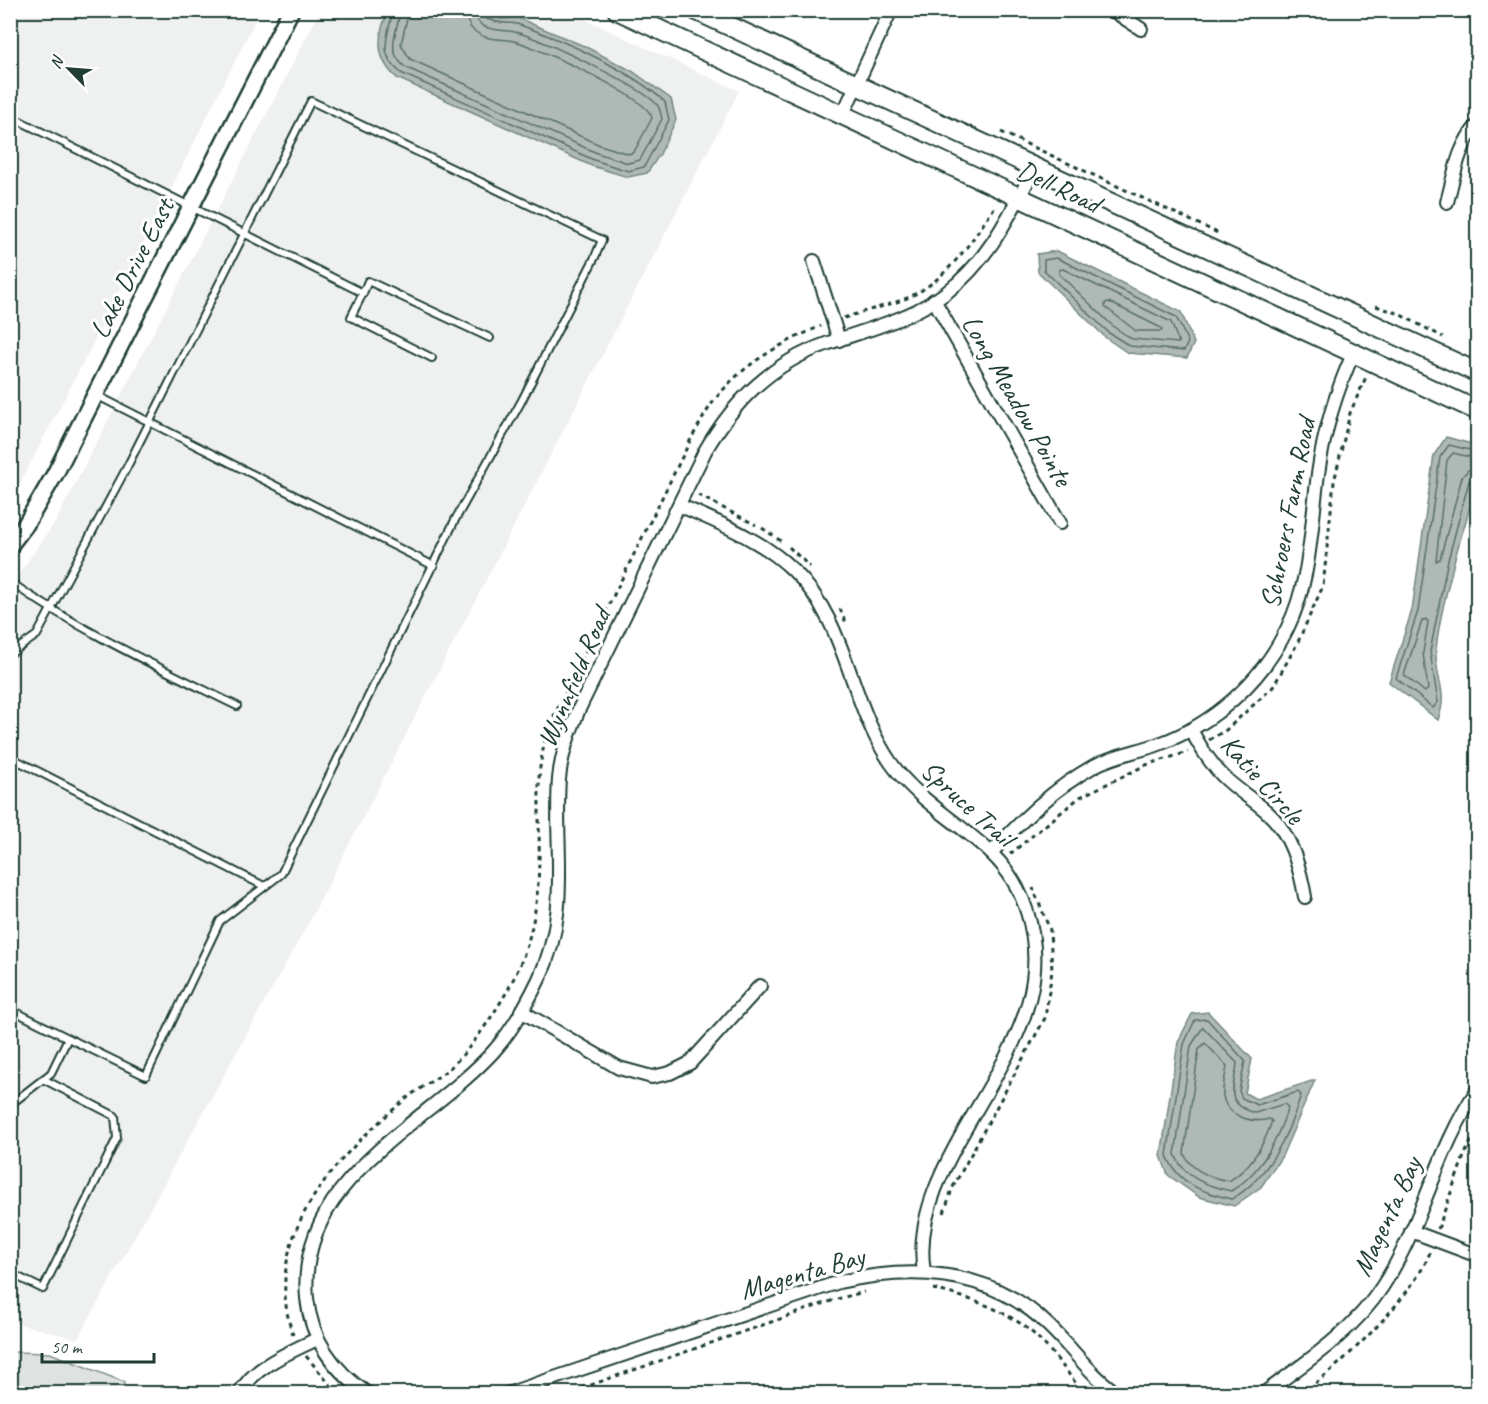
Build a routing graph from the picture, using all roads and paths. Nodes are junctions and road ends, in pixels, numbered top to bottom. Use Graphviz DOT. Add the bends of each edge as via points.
graph roads {
  1 [pos="291,10"];
  2 [pos="617,10"];
  3 [pos="695,10"];
  4 [pos="891,10"];
  5 [pos="1112,10"];
  6 [pos="1141,29"];
  7 [pos="856,86"];
  8 [pos="843,114"];
  9 [pos="10,116"];
  10 [pos="1475,128"];
  11 [pos="1034,169"];
  12 [pos="1019,197"];
  13 [pos="1447,202"];
  14 [pos="996,205"];
  15 [pos="191,206"];
  16 [pos="246,233"];
  17 [pos="814,261"];
  18 [pos="363,293"];
  19 [pos="934,300"];
  20 [pos="839,320"];
  21 [pos="830,323"];
  22 [pos="490,338"];
  23 [pos="839,340"];
  24 [pos="1354,352"];
  25 [pos="432,358"];
  26 [pos="1478,373"];
  27 [pos="1366,377"];
  28 [pos="95,394"];
  29 [pos="1478,411"];
  30 [pos="150,421"];
  31 [pos="696,494"];
  32 [pos="679,505"];
  33 [pos="1060,523"];
  34 [pos="10,545"];
  35 [pos="434,566"];
  36 [pos="816,575"];
  37 [pos="10,582"];
  38 [pos="834,600"];
  39 [pos="49,610"];
  40 [pos="848,628"];
  41 [pos="10,654"];
  42 [pos="237,706"];
  43 [pos="1191,730"];
  44 [pos="1208,741"];
  45 [pos="1190,752"];
  46 [pos="10,757"];
  47 [pos="1000,843"];
  48 [pos="991,853"];
  49 [pos="1010,854"];
  50 [pos="1017,862"];
  51 [pos="1029,880"];
  52 [pos="264,886"];
  53 [pos="1305,897"];
  54 [pos="760,986"];
  55 [pos="10,1009"];
  56 [pos="521,1011"];
  57 [pos="68,1038"];
  58 [pos="43,1079"];
  59 [pos="1478,1089"];
  60 [pos="10,1105"];
  61 [pos="942,1217"];
  62 [pos="1411,1231"];
  63 [pos="1478,1256"];
  64 [pos="924,1272"];
  65 [pos="10,1273"];
  66 [pos="931,1288"];
  67 [pos="871,1291"];
  68 [pos="317,1339"];
  69 [pos="297,1341"];
  70 [pos="302,1349"];
  71 [pos="239,1394"];
  72 [pos="338,1394"];
  73 [pos="368,1394"];
  74 [pos="507,1394"];
  75 [pos="565,1394"];
  76 [pos="1084,1394"];
  77 [pos="1118,1394"];
  78 [pos="1263,1394"];
  1 -- 15 [label="street, Lake Drive East"];
  2 -- 8 [label="main road, Dell Road"];
  3 -- 7 [label="main road, Dell Road"];
  4 -- 7 [label="street"];
  5 -- 6 [label="street"];
  7 -- 8 [label="street"];
  7 -- 11 [label="main road, Dell Road"];
  8 -- 12 [label="main road, Dell Road"];
  9 -- 15 [label="lane"];
  10 -- 13 [label="street" via="1458,160"];
  11 -- 12 [label="street, Wynnfield Road"];
  11 -- 26 [label="main road, Dell Road"];
  12 -- 19 [label="street, Wynnfield Road" via="996,240 973,267"];
  12 -- 24 [label="main road, Dell Road"];
  14 -- 20 [label="path" via="966,250 939,277 905,299"];
  15 -- 16 [label="lane"];
  15 -- 28 [label="street, Lake Drive East"];
  16 -- 18 [label="lane"];
  16 -- 30 [label="lane"];
  16 -- 35 [label="lane" via="311,101 602,240"];
  17 -- 23 [label="street"];
  18 -- 22 [label="lane" via="368,281"];
  18 -- 25 [label="lane" via="351,317"];
  19 -- 23 [label="street, Wynnfield Road" via="884,325"];
  19 -- 33 [label="street, Long Meadow Pointe"];
  21 -- 69 [label="path" via="751,363 717,397 692,437 546,732 539,779 540,887 530,939 506,993 454,1064 356,1141 318,1186 298,1225 288,1259 285,1300"];
  23 -- 32 [label="street, Wynnfield Road" via="795,357 743,396 722,422"];
  24 -- 29 [label="main road, Dell Road"];
  24 -- 43 [label="street, Schroers Farm Road" via="1325,434 1304,575 1288,628 1246,687 1220,712"];
  27 -- 44 [label="path" via="1350,413 1334,482 1323,586 1298,644 1274,687"];
  28 -- 30 [label="lane"];
  28 -- 34 [label="street, Lake Drive East" via="55,474"];
  30 -- 35 [label="lane"];
  30 -- 39 [label="lane"];
  31 -- 36 [label="path" via="773,535 803,557"];
  32 -- 48 [label="street, Spruce Trail" via="744,535 793,570 829,620 875,736 891,763 934,808"];
  32 -- 56 [label="street, Wynnfield Road" via="566,742 559,777 561,896 553,938 539,978"];
  35 -- 52 [label="lane" via="281,874"];
  37 -- 39 [label="lane"];
  38 -- 40 [label="path"];
  39 -- 41 [label="lane" via="37,635"];
  39 -- 42 [label="lane"];
  43 -- 47 [label="street, Schroers Farm Road" via="1097,764 1046,797"];
  43 -- 53 [label="street, Katie Circle" via="1212,764 1280,827 1298,865"];
  45 -- 49 [label="path" via="1146,765 1080,797"];
  46 -- 52 [label="lane"];
  47 -- 48 [label="street, Schroers Farm Road"];
  47 -- 49 [label="path"];
  48 -- 64 [label="street, Spruce Trail" via="1020,892 1030,919 1034,978 1029,1005 1017,1034 938,1183 926,1218 921,1251"];
  49 -- 50 [label="path"];
  51 -- 61 [label="path" via="1050,930 1052,971 1045,1018 952,1189"];
  52 -- 57 [label="lane" via="220,921 146,1076"];
  54 -- 56 [label="street" via="690,1063 652,1077 619,1068"];
  55 -- 57 [label="lane"];
  56 -- 68 [label="street, Wynnfield Road" via="494,1050 465,1080 372,1154 319,1227 309,1254 307,1297"];
  57 -- 58 [label="lane" via="51,1073"];
  58 -- 60 [label="lane"];
  58 -- 65 [label="lane" via="116,1116 117,1138 43,1289"];
  59 -- 62 [label="street, Magenta Bay" via="1442,1151"];
  62 -- 63 [label="street"];
  62 -- 78 [label="street, Magenta Bay" via="1382,1288 1361,1313"];
  64 -- 74 [label="street, Magenta Bay" via="895,1272 839,1282"];
  64 -- 77 [label="street, Magenta Bay" via="958,1277 991,1288 1021,1305 1048,1325 1088,1371"];
  66 -- 76 [label="path" via="1011,1316 1040,1339"];
  67 -- 75 [label="path" via="837,1299"];
  68 -- 71 [label="street" via="261,1370"];
  68 -- 73 [label="street" via="350,1381"];
  70 -- 72 [label="path"];
}
